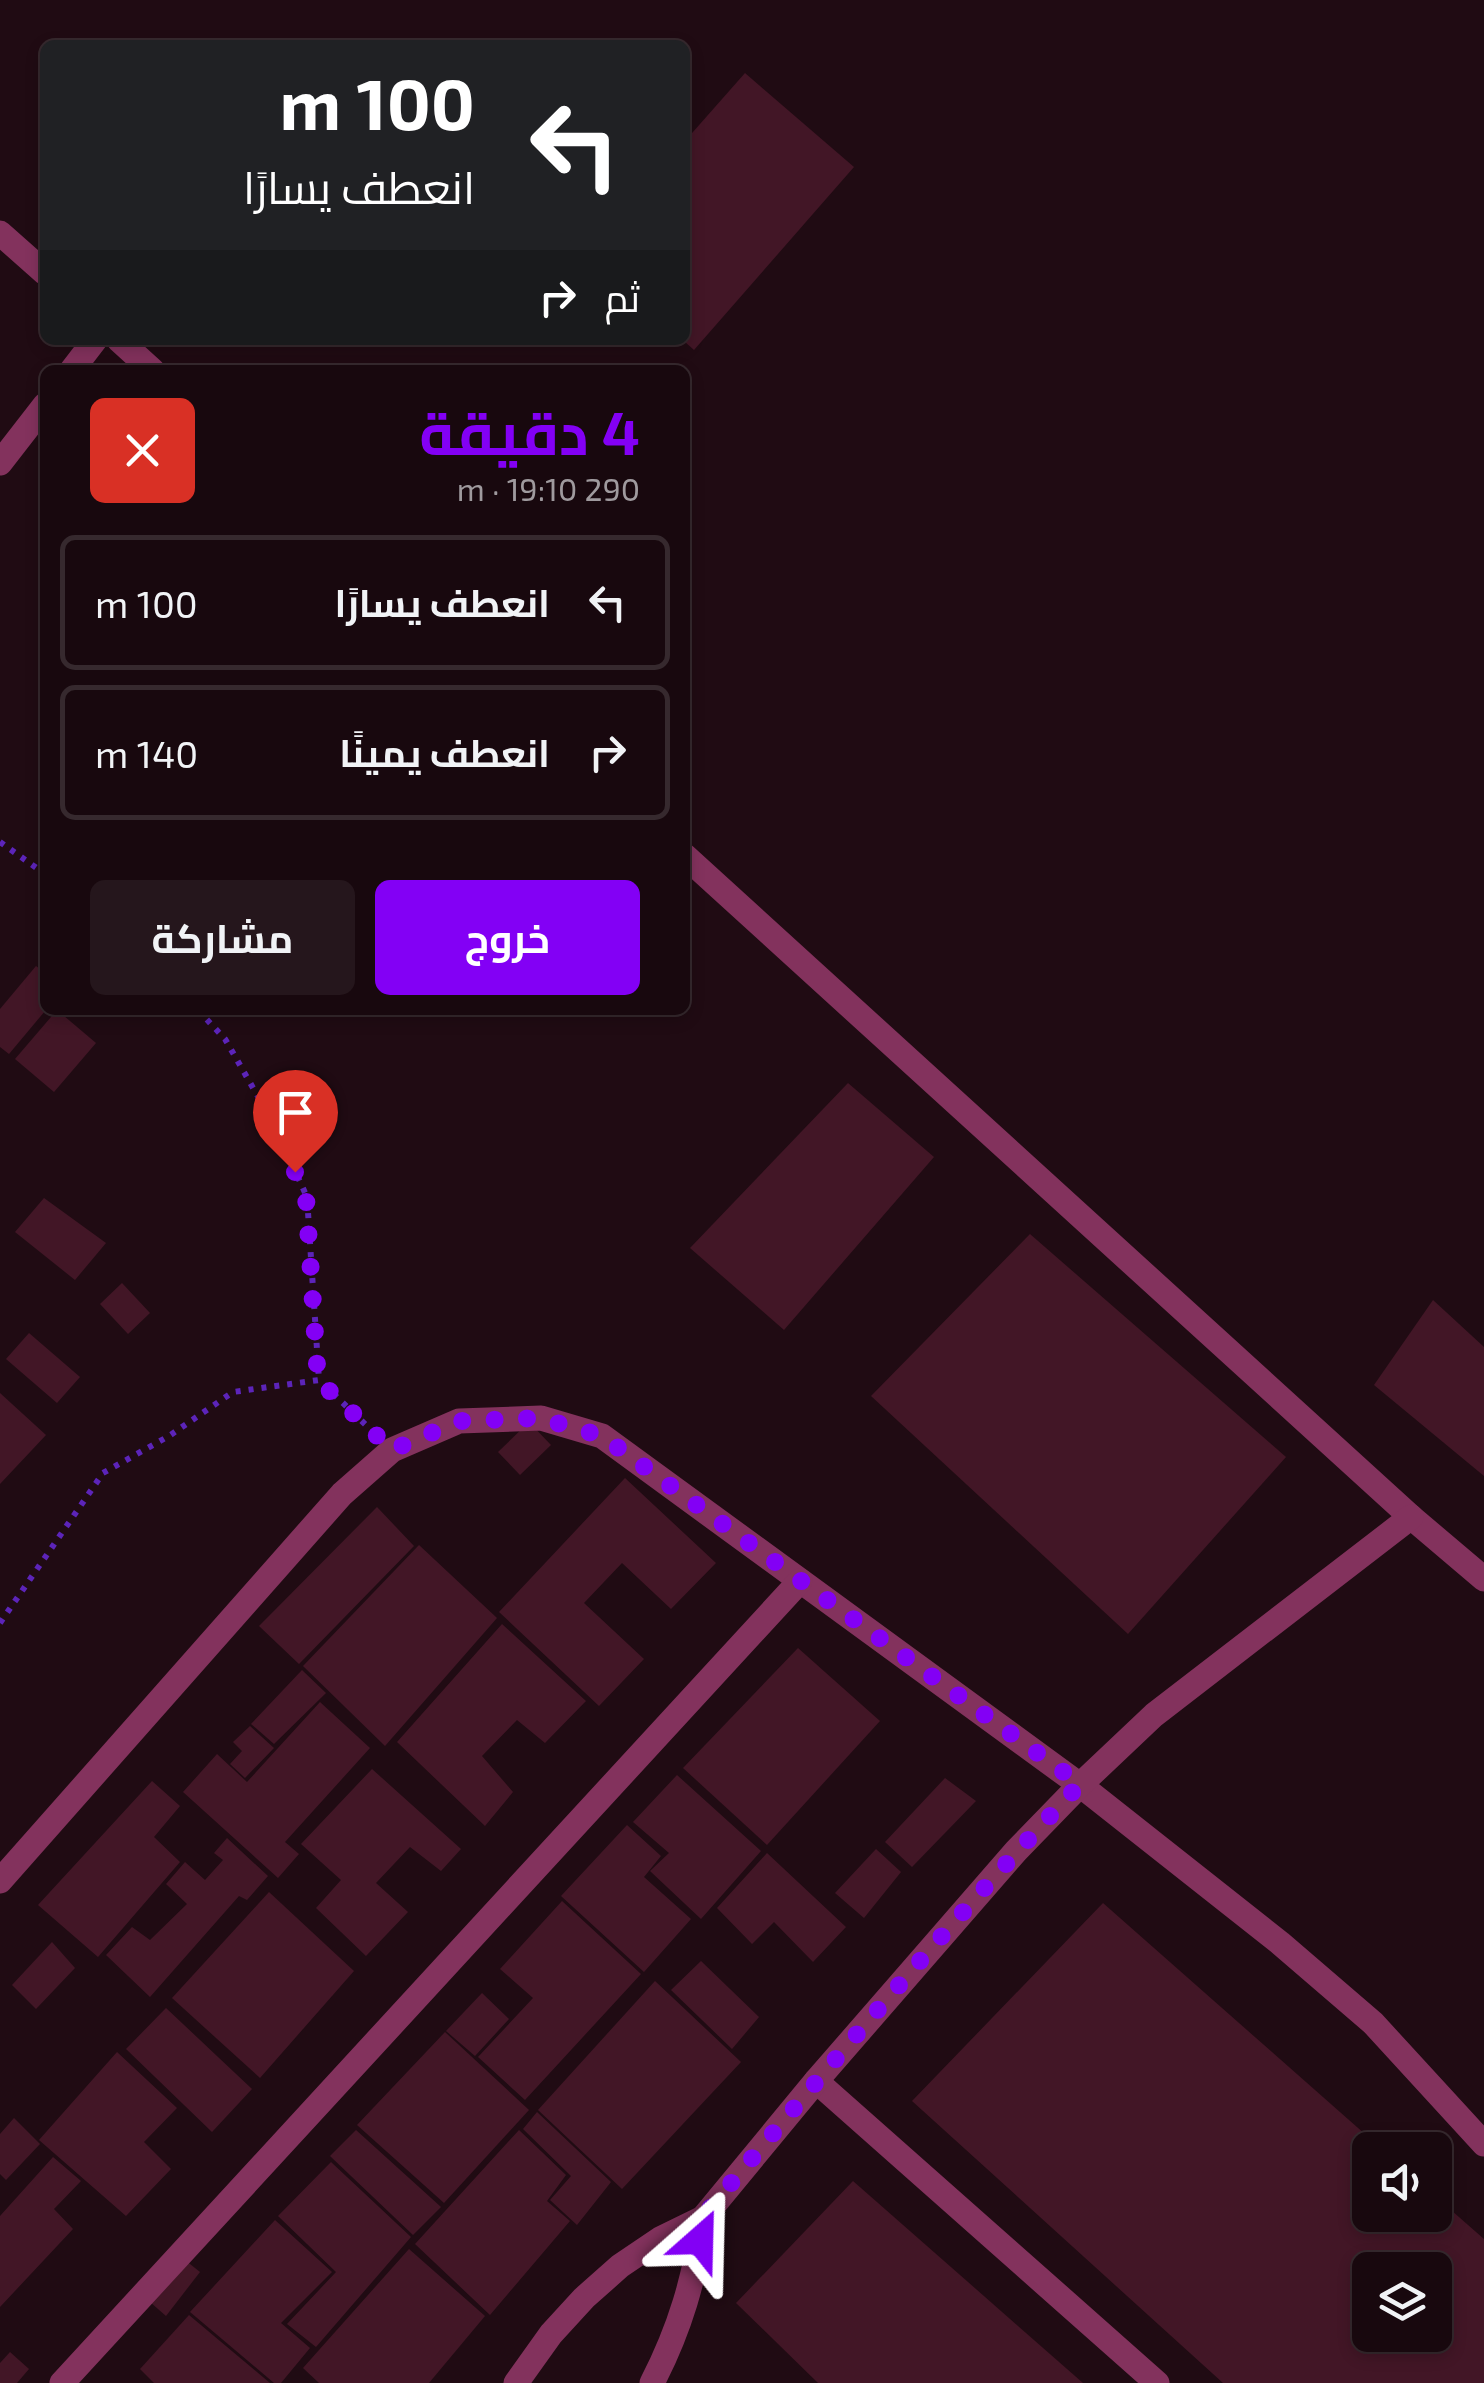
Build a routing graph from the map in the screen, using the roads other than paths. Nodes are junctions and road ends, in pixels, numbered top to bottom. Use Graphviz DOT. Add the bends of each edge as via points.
graph roads {
  1 [pos="0,233"];
  2 [pos="40,269"];
  3 [pos="91,345"];
  4 [pos="124,345"];
  5 [pos="76,365"];
  6 [pos="146,365"];
  7 [pos="40,410"];
  8 [pos="0,462"];
  9 [pos="690,861"];
  10 [pos="1411,1517"];
  11 [pos="1484,1579"];
  12 [pos="800,1580"];
  13 [pos="1080,1784"];
  14 [pos="0,1880"];
  15 [pos="816,2081"];
  16 [pos="1484,2144"];
  17 [pos="702,2218"];
  18 [pos="62,2383"];
  19 [pos="516,2383"];
  20 [pos="652,2383"];
  21 [pos="1157,2383"];
  1 -- 2 [label="lane"];
  3 -- 5 [label="lane"];
  4 -- 6 [label="lane"];
  7 -- 8 [label="lane"];
  9 -- 10 [label="lane"];
  10 -- 11 [label="lane"];
  10 -- 13 [label="lane" via="1169,1704"];
  12 -- 13 [label="lane"];
  12 -- 14 [label="lane" via="602,1436 540,1418 459,1421 392,1450 342,1494"];
  12 -- 18 [label="lane"];
  13 -- 15 [label="lane"];
  13 -- 16 [label="lane" via="1330,1983"];
  15 -- 17 [label="lane"];
  15 -- 21 [label="lane"];
  17 -- 19 [label="lane" via="620,2266 551,2334"];
  17 -- 20 [label="lane" via="686,2306"];
}
